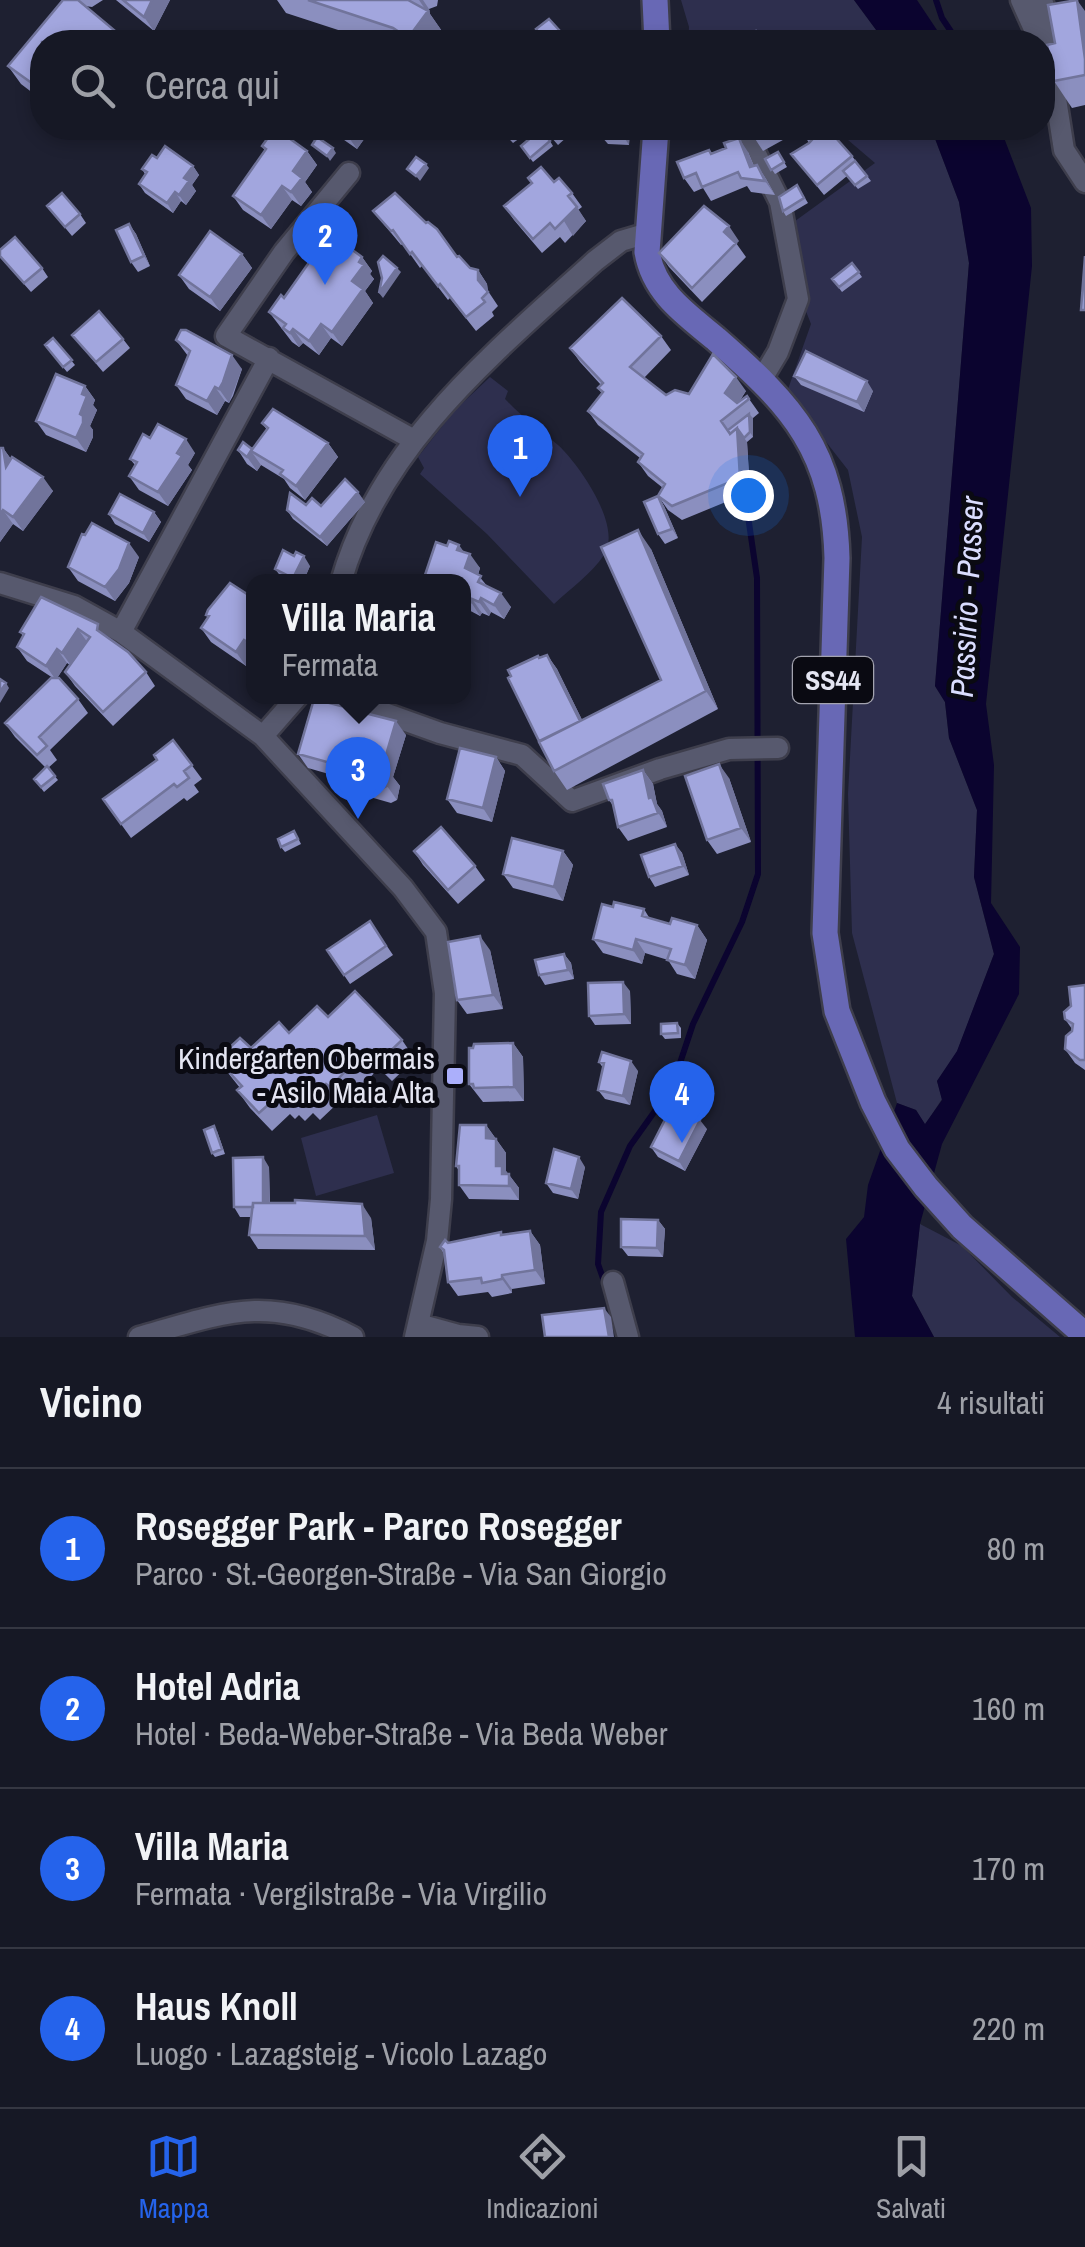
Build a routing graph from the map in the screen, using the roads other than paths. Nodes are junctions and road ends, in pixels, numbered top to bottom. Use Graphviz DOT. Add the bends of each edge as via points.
graph roads {
  1 [pos="655,0"];
  2 [pos="1021,0"];
  3 [pos="1042,0"];
  4 [pos="656,30"];
  5 [pos="1035,30"];
  6 [pos="1052,30"];
  7 [pos="1055,92"];
  8 [pos="655,140"];
  9 [pos="748,140"];
  10 [pos="349,173"];
  11 [pos="1085,182"];
  12 [pos="648,233"];
  13 [pos="269,358"];
  14 [pos="760,382"];
  15 [pos="414,440"];
  16 [pos="343,574"];
  17 [pos="0,583"];
  18 [pos="120,632"];
  19 [pos="291,704"];
  20 [pos="359,704"];
  21 [pos="262,736"];
  22 [pos="778,748"];
  23 [pos="613,1282"];
  24 [pos="416,1331"];
  25 [pos="1085,1334"];
  26 [pos="138,1337"];
  27 [pos="353,1337"];
  28 [pos="478,1337"];
  29 [pos="628,1337"];
  1 -- 4 [label="main road"];
  2 -- 5 [label="street"];
  3 -- 6 [label="street"];
  7 -- 11 [label="street" via="1064,150"];
  8 -- 12 [label="main road, SS44"];
  9 -- 14 [label="street" via="780,202 798,299"];
  10 -- 13 [label="street" via="226,336"];
  12 -- 14 [label="main road, SS44" via="650,269 669,300"];
  12 -- 15 [label="street" via="621,241 595,261 483,363"];
  13 -- 15 [label="street"];
  13 -- 18 [label="street"];
  14 -- 25 [label="main road, SS44" via="818,456 836,517 826,954 837,1011 898,1150 962,1227"];
  15 -- 16 [label="street" via="350,550"];
  17 -- 18 [label="street" via="74,606"];
  18 -- 21 [label="street"];
  19 -- 21 [label="street"];
  20 -- 22 [label="street" via="522,755 572,801 729,748"];
  21 -- 24 [label="street" via="436,932 445,993 441,1199"];
  23 -- 29 [label="street"];
  24 -- 28 [label="street"];
  26 -- 27 [label="street" via="229,1311 273,1309"];
}
